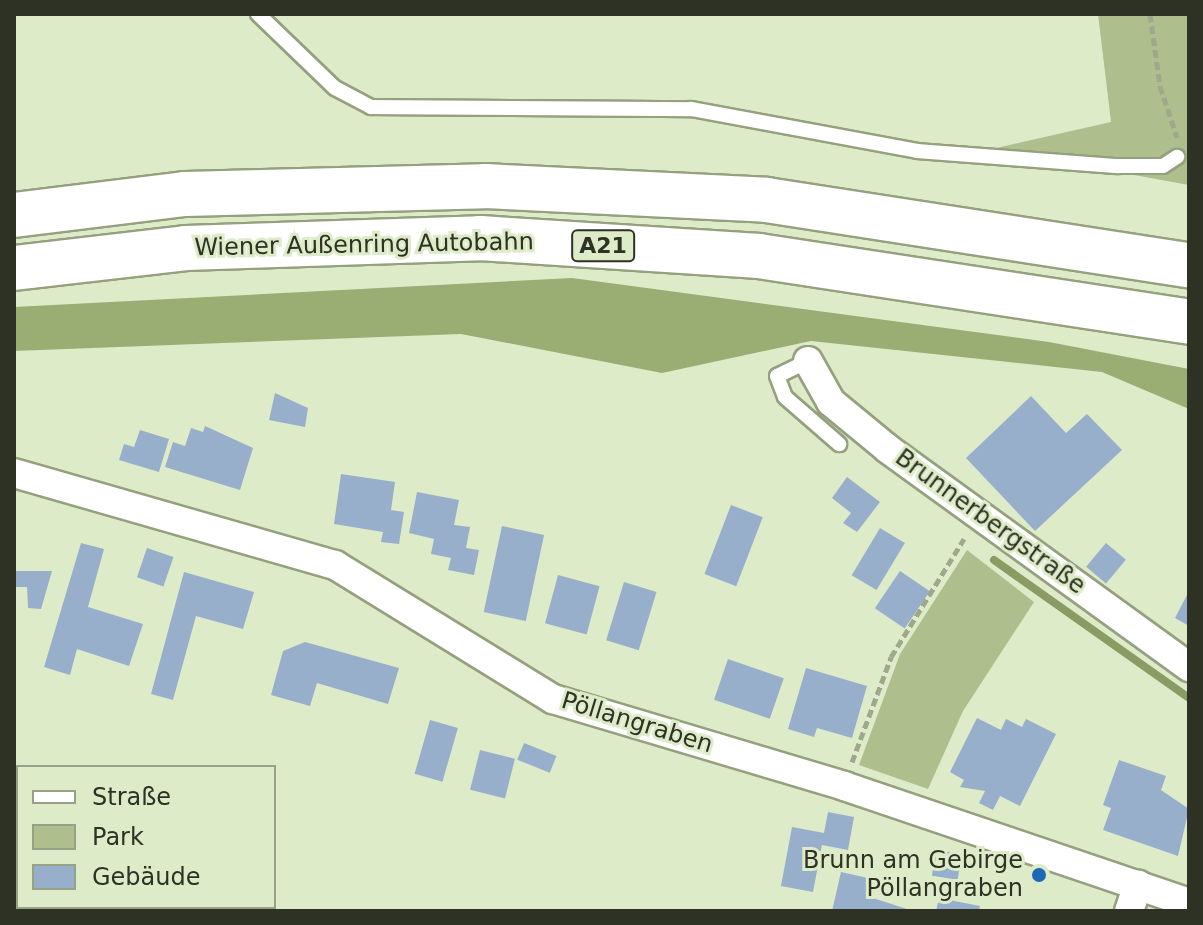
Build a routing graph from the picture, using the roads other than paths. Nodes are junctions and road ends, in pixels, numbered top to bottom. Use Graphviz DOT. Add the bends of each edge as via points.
graph roads {
  1 [pos="258,14"];
  2 [pos="1177,157"];
  3 [pos="14,215"];
  4 [pos="1189,265"];
  5 [pos="14,268"];
  6 [pos="1189,322"];
  7 [pos="808,361"];
  8 [pos="839,444"];
  9 [pos="14,473"];
  10 [pos="1189,667"];
  11 [pos="1134,898"];
  12 [pos="1189,903"];
  1 -- 2 [label="lane" via="335,88 371,107 691,109 917,151 1118,166 1163,166"];
  3 -- 4 [label="highway, A21" via="185,194 485,186 767,200"];
  5 -- 6 [label="highway, Wiener Außenring Autobahn / A21" via="186,248 480,238 759,256"];
  7 -- 8 [label="lane" via="777,376 785,397"];
  7 -- 10 [label="street, Brunnerbergstraße" via="831,402 888,449"];
  9 -- 11 [label="street, Pöllangraben" via="335,565 553,699 844,786"];
  11 -- 12 [label="street, Pöllangraben"];
}
